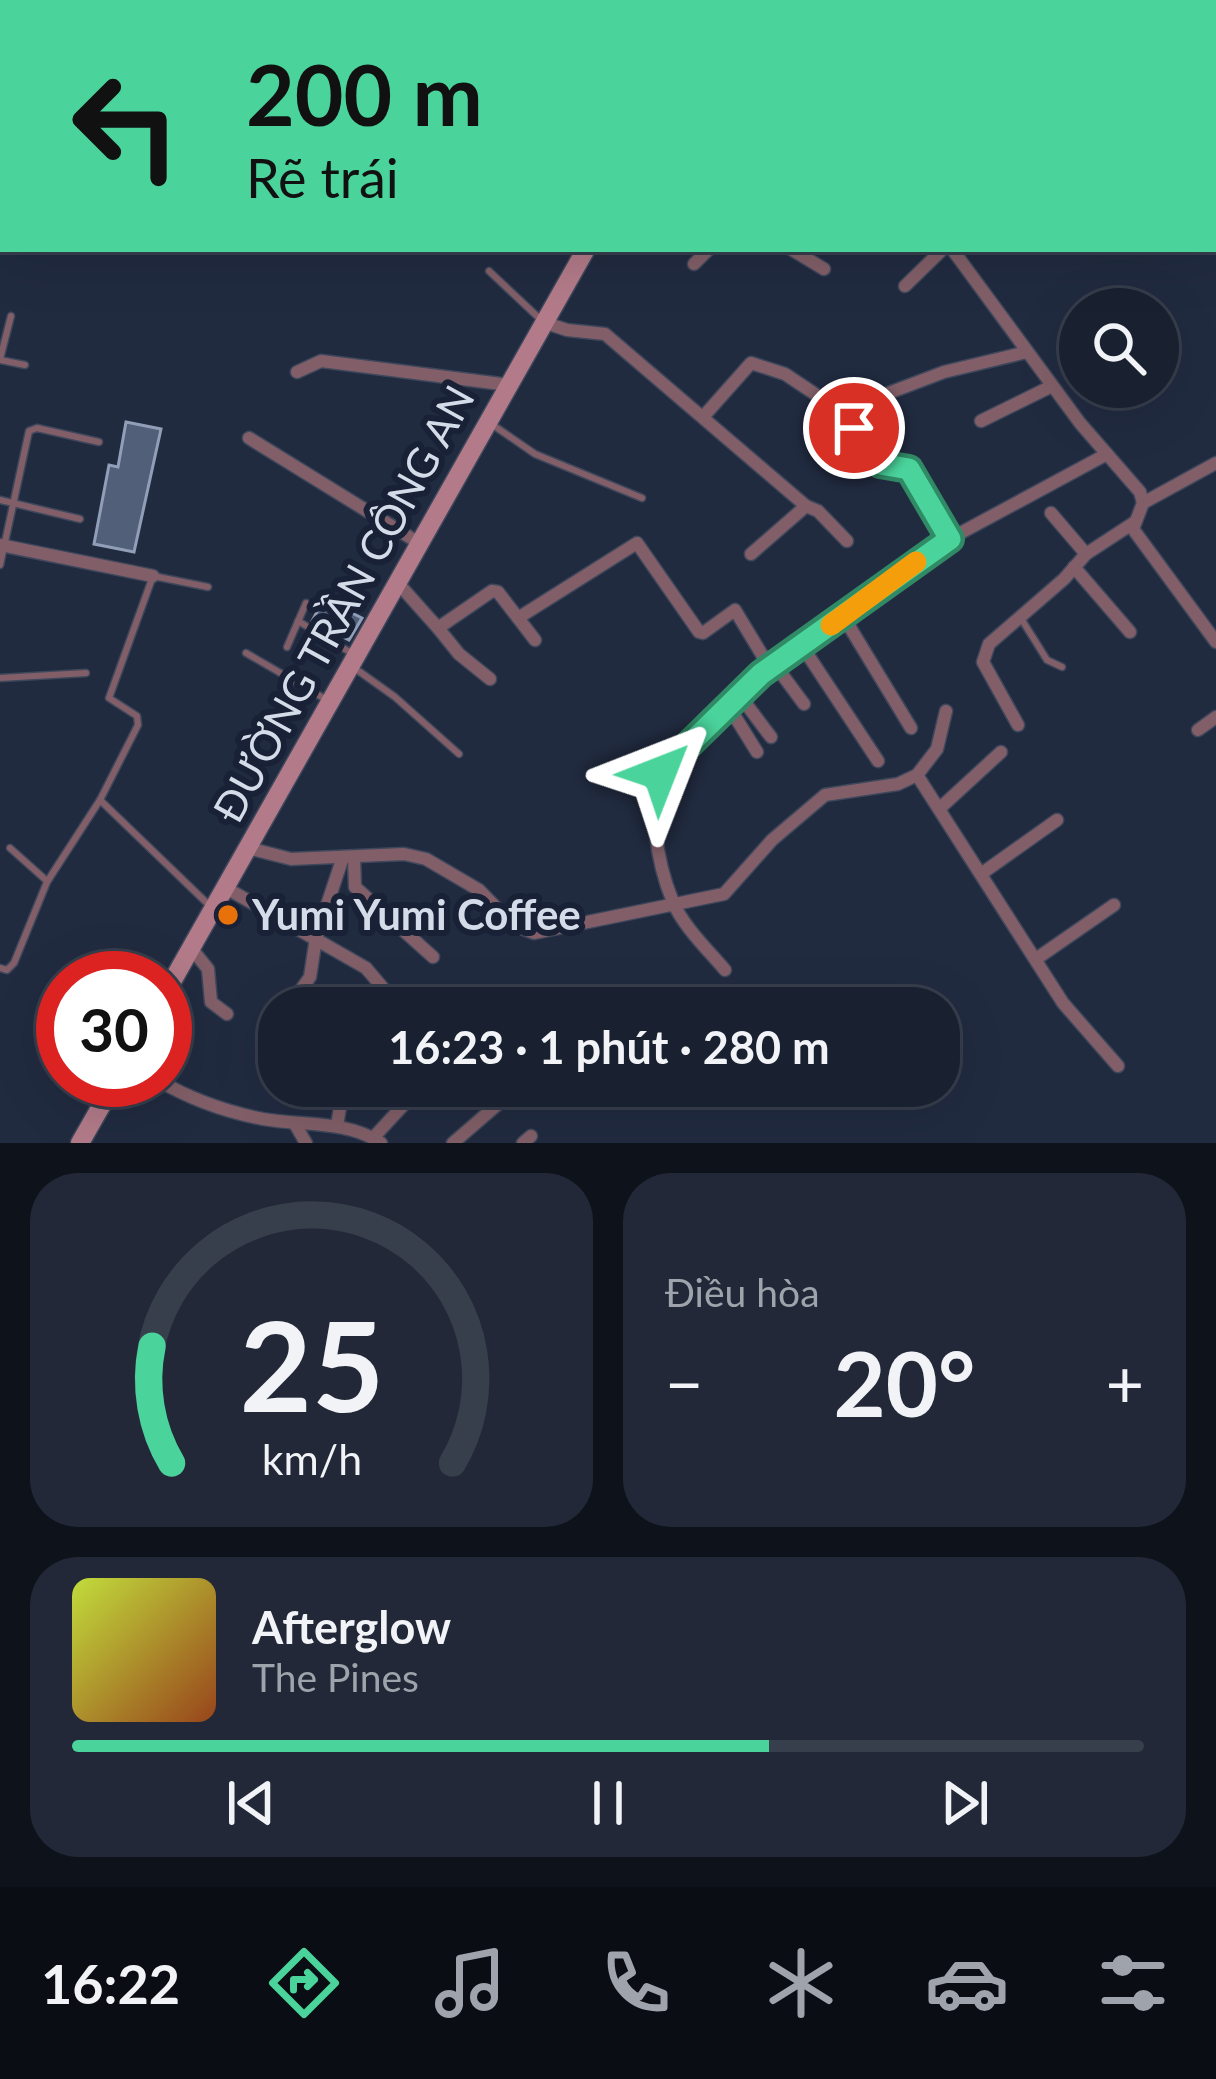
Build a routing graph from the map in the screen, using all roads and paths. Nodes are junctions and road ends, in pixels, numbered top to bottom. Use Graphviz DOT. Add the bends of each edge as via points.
graph roads {
  1 [pos="584,252"];
  2 [pos="706,252"];
  3 [pos="796,252"];
  4 [pos="940,252"];
  5 [pos="954,252"];
  6 [pos="694,264"];
  7 [pos="824,268"];
  8 [pos="490,271"];
  9 [pos="905,286"];
  10 [pos="11,316"];
  11 [pos="543,322"];
  12 [pos="1027,352"];
  13 [pos="0,359"];
  14 [pos="25,365"];
  15 [pos="297,372"];
  16 [pos="509,385"];
  17 [pos="1052,386"];
  18 [pos="886,394"];
  19 [pos="703,417"];
  20 [pos="487,421"];
  21 [pos="981,422"];
  22 [pos="249,438"];
  23 [pos="99,442"];
  24 [pos="1107,454"];
  25 [pos="1216,463"];
  26 [pos="642,498"];
  27 [pos="0,500"];
  28 [pos="12,503"];
  29 [pos="1143,503"];
  30 [pos="806,506"];
  31 [pos="1051,513"];
  32 [pos="80,519"];
  33 [pos="1135,522"];
  34 [pos="950,539"];
  35 [pos="847,541"];
  36 [pos="419,543"];
  37 [pos="2,545"];
  38 [pos="751,554"];
  39 [pos="1086,554"];
  40 [pos="0,565"];
  41 [pos="1074,567"];
  42 [pos="153,576"];
  43 [pos="398,582"];
  44 [pos="208,587"];
  45 [pos="306,603"];
  46 [pos="843,616"];
  47 [pos="1020,617"];
  48 [pos="518,618"];
  49 [pos="298,621"];
  50 [pos="437,628"];
  51 [pos="1130,632"];
  52 [pos="536,640"];
  53 [pos="1216,642"];
  54 [pos="802,646"];
  55 [pos="287,647"];
  56 [pos="246,653"];
  57 [pos="353,661"];
  58 [pos="773,666"];
  59 [pos="1062,667"];
  60 [pos="86,673"];
  61 [pos="0,678"];
  62 [pos="490,679"];
  63 [pos="740,696"];
  64 [pos="330,702"];
  65 [pos="804,704"];
  66 [pos="728,707"];
  67 [pos="946,711"];
  68 [pos="1216,717"];
  69 [pos="1018,725"];
  70 [pos="911,728"];
  71 [pos="1198,730"];
  72 [pos="772,737"];
  73 [pos="757,752"];
  74 [pos="1001,752"];
  75 [pos="459,754"];
  76 [pos="878,761"];
  77 [pos="917,775"];
  78 [pos="100,800"];
  79 [pos="939,809"];
  80 [pos="1057,820"];
  81 [pos="10,848"];
  82 [pos="248,848"];
  83 [pos="349,857"];
  84 [pos="981,874"];
  85 [pos="47,882"];
  86 [pos="226,888"];
  87 [pos="674,904"];
  88 [pos="1114,905"];
  89 [pos="214,910"];
  90 [pos="316,938"];
  91 [pos="191,948"];
  92 [pos="189,951"];
  93 [pos="433,957"];
  94 [pos="1036,958"];
  95 [pos="0,968"];
  96 [pos="725,970"];
  97 [pos="303,987"];
  98 [pos="382,987"];
  99 [pos="227,1014"];
  100 [pos="1118,1066"];
  101 [pos="192,1096"];
  102 [pos="101,1107"];
  103 [pos="340,1107"];
  104 [pos="404,1107"];
  105 [pos="495,1107"];
  106 [pos="295,1124"];
  107 [pos="337,1126"];
  108 [pos="377,1140"];
  109 [pos="80,1143"];
  110 [pos="306,1143"];
  111 [pos="453,1143"];
  1 -- 11 [label="main road, ĐƯỜNG TRẦN CÔNG AN"];
  2 -- 6 [label="street"];
  3 -- 7 [label="street"];
  4 -- 9 [label="street"];
  5 -- 12 [label="street"];
  8 -- 11 [label="lane"];
  10 -- 13 [label="lane"];
  11 -- 16 [label="main road, ĐƯỜNG TRẦN CÔNG AN"];
  11 -- 19 [label="street" via="605,334"];
  12 -- 17 [label="street"];
  12 -- 18 [label="street"];
  13 -- 14 [label="lane"];
  15 -- 16 [label="street" via="316,361"];
  16 -- 20 [label="main road, ĐƯỜNG TRẦN CÔNG AN"];
  17 -- 21 [label="street"];
  17 -- 24 [label="street"];
  19 -- 30 [label="street"];
  19 -- 34 [label="street" via="751,363 785,374 847,419 880,464 909,469"];
  20 -- 26 [label="lane" via="535,454"];
  20 -- 36 [label="main road, ĐƯỜNG TRẦN CÔNG AN"];
  22 -- 36 [label="street"];
  23 -- 28 [label="lane" via="29,431"];
  24 -- 29 [label="street"];
  24 -- 34 [label="street"];
  25 -- 29 [label="street"];
  27 -- 28 [label="lane"];
  28 -- 32 [label="lane"];
  28 -- 37 [label="lane"];
  29 -- 33 [label="street"];
  30 -- 35 [label="street"];
  30 -- 38 [label="street"];
  31 -- 39 [label="street"];
  33 -- 39 [label="street"];
  33 -- 53 [label="street" via="1148,554"];
  34 -- 46 [label="street"];
  36 -- 43 [label="main road, ĐƯỜNG TRẦN CÔNG AN"];
  37 -- 40 [label="lane"];
  37 -- 42 [label="street"];
  39 -- 41 [label="street"];
  41 -- 47 [label="street"];
  41 -- 51 [label="street"];
  42 -- 44 [label="lane"];
  42 -- 78 [label="lane" via="109,698 139,720"];
  43 -- 50 [label="street"];
  43 -- 57 [label="main road, ĐƯỜNG TRẦN CÔNG AN"];
  45 -- 49 [label="lane"];
  46 -- 54 [label="street"];
  46 -- 70 [label="street"];
  47 -- 59 [label="lane" via="1047,660"];
  47 -- 69 [label="street" via="988,644 983,662"];
  48 -- 50 [label="street" via="495,591"];
  48 -- 52 [label="street"];
  48 -- 58 [label="street" via="637,542 698,632 735,610"];
  49 -- 55 [label="lane"];
  49 -- 57 [label="lane"];
  50 -- 62 [label="street"];
  54 -- 58 [label="street"];
  54 -- 76 [label="street"];
  56 -- 64 [label="lane"];
  57 -- 64 [label="main road, ĐƯỜNG TRẦN CÔNG AN"];
  57 -- 75 [label="lane"];
  58 -- 63 [label="street"];
  58 -- 65 [label="street"];
  60 -- 61 [label="lane"];
  63 -- 66 [label="street"];
  63 -- 72 [label="street"];
  64 -- 82 [label="main road, ĐƯỜNG TRẦN CÔNG AN"];
  66 -- 73 [label="street"];
  66 -- 87 [label="street" via="660,773 654,822"];
  67 -- 77 [label="street" via="937,749"];
  68 -- 71 [label="street"];
  74 -- 79 [label="street"];
  77 -- 79 [label="street"];
  77 -- 87 [label="street" via="825,795 724,894"];
  78 -- 85 [label="lane"];
  78 -- 89 [label="lane"];
  79 -- 84 [label="street"];
  80 -- 84 [label="street"];
  81 -- 85 [label="lane"];
  82 -- 83 [label="street" via="291,859"];
  82 -- 86 [label="main road, ĐƯỜNG TRẦN CÔNG AN"];
  83 -- 87 [label="street" via="427,859 534,934"];
  83 -- 90 [label="street"];
  83 -- 93 [label="street" via="355,887"];
  84 -- 94 [label="street"];
  85 -- 95 [label="lane" via="14,963"];
  86 -- 89 [label="main road, ĐƯỜNG TRẦN CÔNG AN"];
  86 -- 90 [label="street"];
  87 -- 96 [label="street"];
  88 -- 94 [label="street"];
  89 -- 91 [label="main road, ĐƯỜNG TRẦN CÔNG AN"];
  90 -- 97 [label="street"];
  90 -- 98 [label="street"];
  91 -- 92 [label="main road, ĐƯỜNG TRẦN CÔNG AN"];
  91 -- 99 [label="street" via="208,969 211,1002"];
  94 -- 100 [label="street"];
  101 -- 106 [label="street"];
  102 -- 109 [label="main road"];
  103 -- 107 [label="street"];
  104 -- 108 [label="street"];
  105 -- 111 [label="street"];
  106 -- 107 [label="street"];
  106 -- 110 [label="street"];
  107 -- 108 [label="street"];
}
